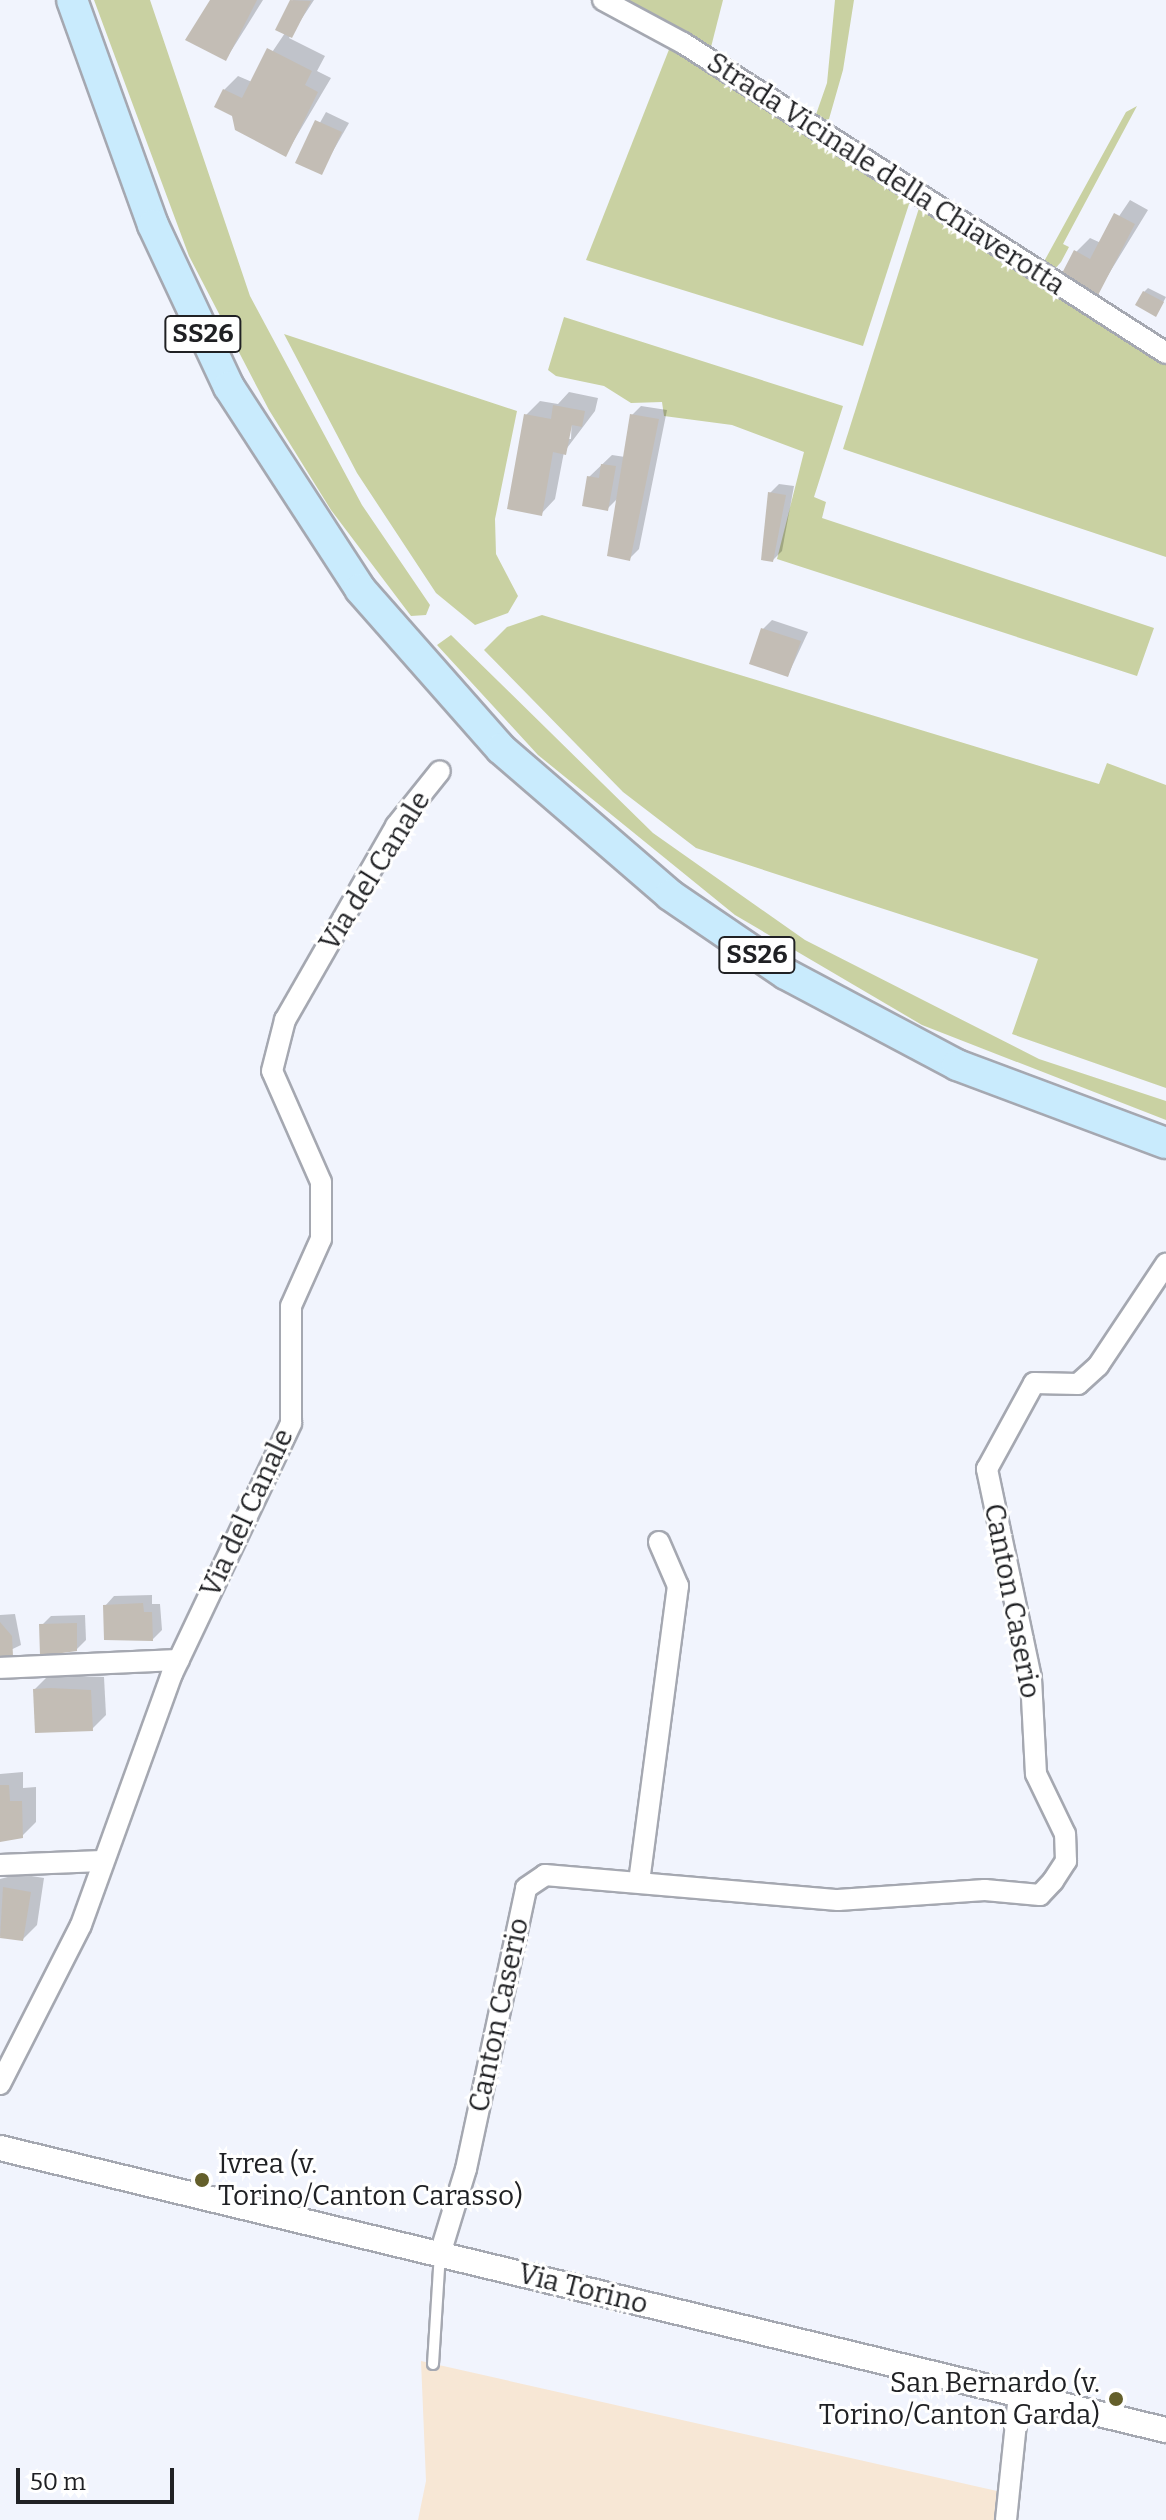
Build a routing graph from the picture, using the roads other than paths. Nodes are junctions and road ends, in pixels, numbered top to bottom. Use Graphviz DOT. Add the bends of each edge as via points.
graph roads {
  1 [pos="72,0"];
  2 [pos="603,0"];
  3 [pos="1166,353"];
  4 [pos="440,771"];
  5 [pos="1166,1143"];
  6 [pos="1166,1264"];
  7 [pos="659,1542"];
  8 [pos="179,1660"];
  9 [pos="0,1668"];
  10 [pos="102,1861"];
  11 [pos="0,1865"];
  12 [pos="639,1882"];
  13 [pos="0,2084"];
  14 [pos="0,2148"];
  15 [pos="440,2254"];
  16 [pos="433,2364"];
  17 [pos="1019,2395"];
  18 [pos="1166,2430"];
  19 [pos="1006,2520"];
  1 -- 5 [label="main road, SS26" via="153,225 229,387 330,549 417,659 550,796 737,943 957,1065"];
  2 -- 3 [label="street, Strada Vicinale della Chiaverotta" via="683,43"];
  4 -- 8 [label="street, Via del Canale" via="396,826 285,1020 272,1071 321,1182 321,1239 291,1306 291,1423"];
  6 -- 12 [label="street, Canton Caserio" via="1098,1366 1078,1384 1034,1383 987,1469 1031,1678 1036,1774 1065,1834 1066,1861 1053,1881 1040,1895 985,1890 838,1900"];
  7 -- 12 [label="street" via="678,1586"];
  8 -- 9 [label="street"];
  8 -- 10 [label="street, Via del Canale"];
  10 -- 11 [label="street"];
  10 -- 13 [label="street, Via del Canale" via="81,1925"];
  12 -- 15 [label="street, Canton Caserio" via="545,1875 526,1888 466,2169"];
  14 -- 15 [label="street, Via Torino"];
  15 -- 16 [label="lane"];
  15 -- 17 [label="street, Via Torino"];
  17 -- 18 [label="street, Via Torino"];
  17 -- 19 [label="street"];
}
